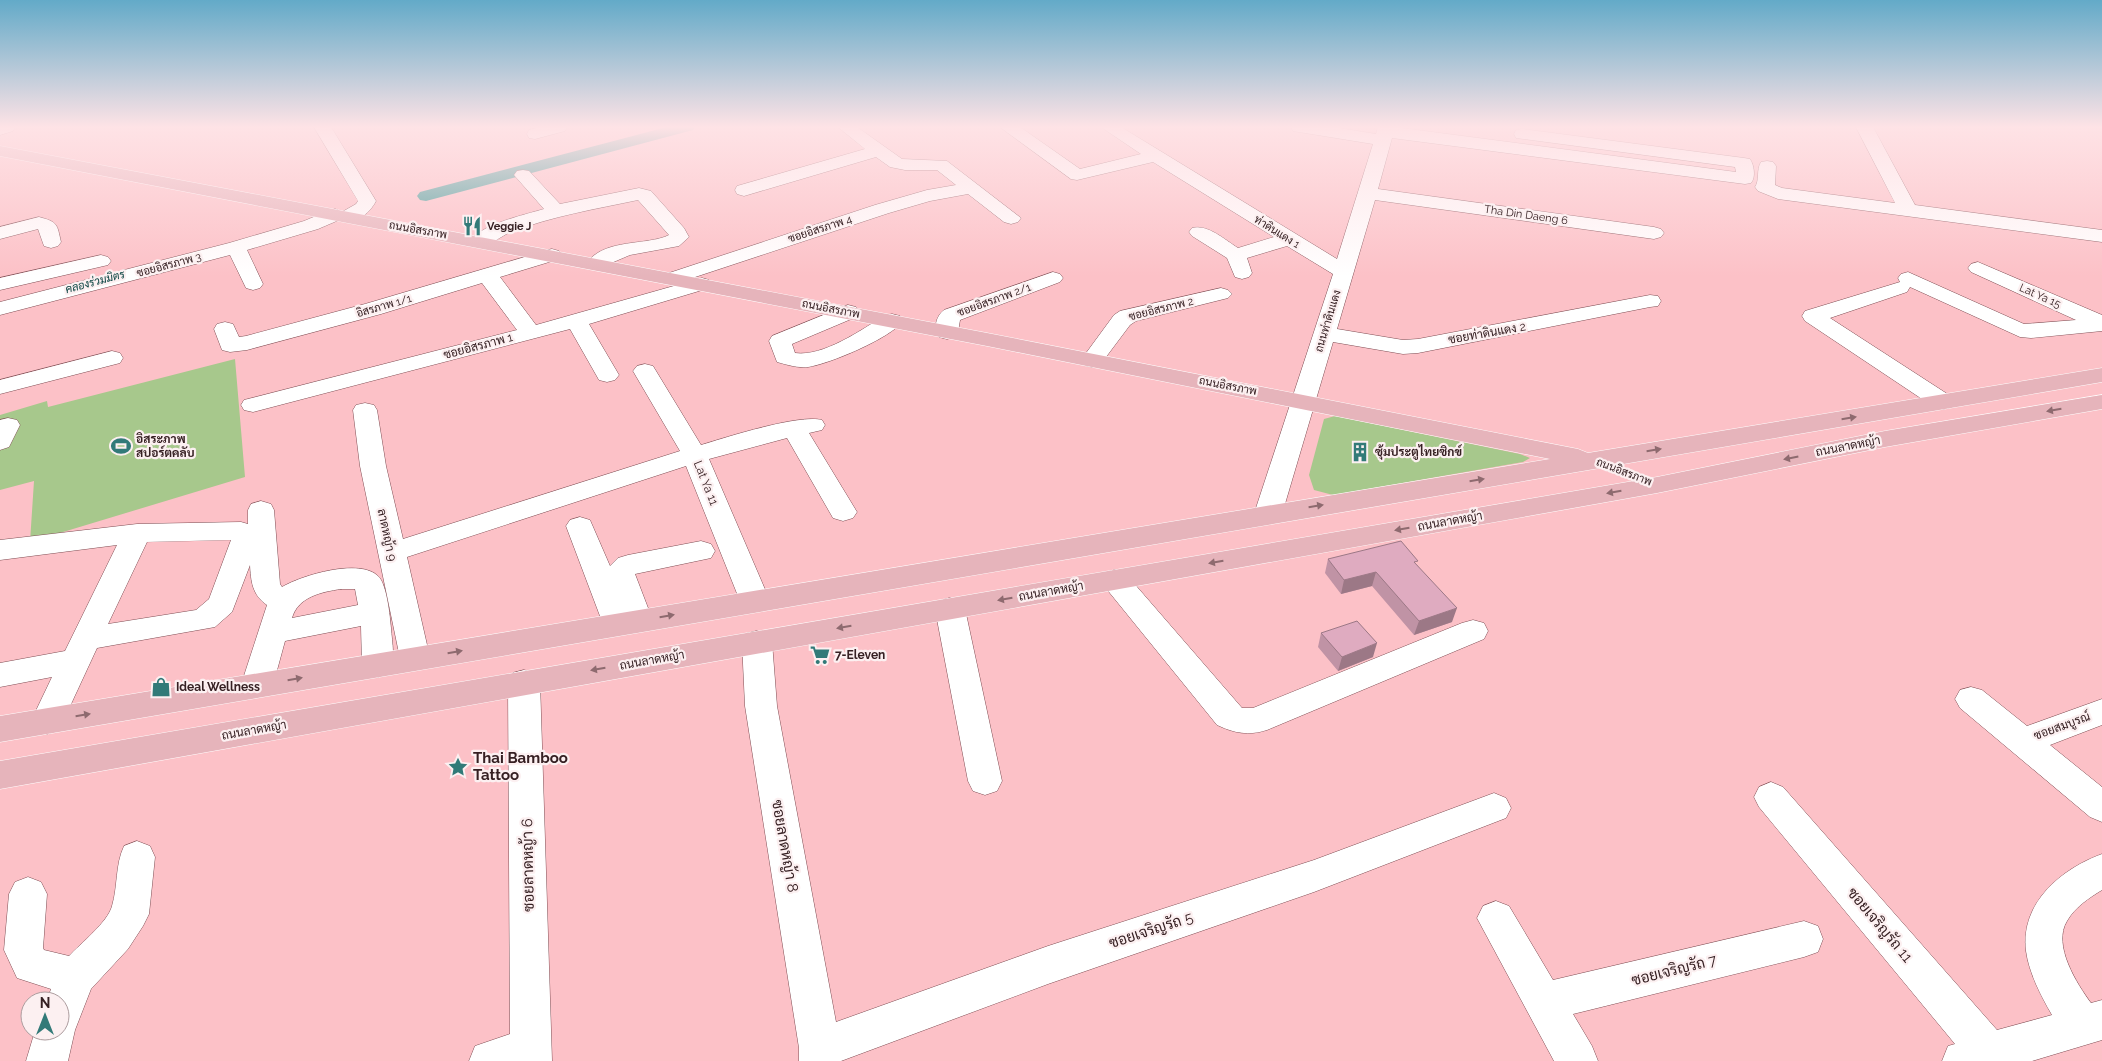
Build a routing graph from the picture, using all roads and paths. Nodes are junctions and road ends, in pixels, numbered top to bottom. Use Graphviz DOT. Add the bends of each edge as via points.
graph roads {
  1 [pos="134,177"];
  2 [pos="352,177"];
  3 [pos="524,177"];
  4 [pos="790,177"];
  5 [pos="956,177"];
  6 [pos="1189,177"];
  7 [pos="1372,177"];
  8 [pos="1766,177"];
  9 [pos="1890,177"];
  10 [pos="970,188"];
  11 [pos="744,190"];
  12 [pos="1368,193"];
  13 [pos="1908,210"];
  14 [pos="556,212"];
  15 [pos="341,216"];
  16 [pos="1011,218"];
  17 [pos="1199,232"];
  18 [pos="0,233"];
  19 [pos="1654,233"];
  20 [pos="2102,236"];
  21 [pos="1288,239"];
  22 [pos="480,241"];
  23 [pos="51,242"];
  24 [pos="236,247"];
  25 [pos="552,255"];
  26 [pos="100,261"];
  27 [pos="597,264"];
  28 [pos="1978,268"];
  29 [pos="1344,272"];
  30 [pos="487,275"];
  31 [pos="672,278"];
  32 [pos="1053,278"];
  33 [pos="0,284"];
  34 [pos="253,284"];
  35 [pos="702,284"];
  36 [pos="1221,294"];
  37 [pos="1650,301"];
  38 [pos="0,309"];
  39 [pos="848,312"];
  40 [pos="576,321"];
  41 [pos="892,321"];
  42 [pos="2102,324"];
  43 [pos="225,329"];
  44 [pos="947,332"];
  45 [pos="531,333"];
  46 [pos="1324,334"];
  47 [pos="112,358"];
  48 [pos="1092,360"];
  49 [pos="645,371"];
  50 [pos="608,375"];
  51 [pos="2102,375"];
  52 [pos="0,387"];
  53 [pos="1303,401"];
  54 [pos="1943,402"];
  55 [pos="2102,402"];
  56 [pos="253,405"];
  57 [pos="365,410"];
  58 [pos="694,454"];
  59 [pos="1595,460"];
  60 [pos="1657,484"];
  61 [pos="261,510"];
  62 [pos="843,512"];
  63 [pos="1268,514"];
  64 [pos="580,526"];
  65 [pos="138,533"];
  66 [pos="0,550"];
  67 [pos="701,551"];
  68 [pos="391,552"];
  69 [pos="1264,553"];
  70 [pos="1115,580"];
  71 [pos="754,601"];
  72 [pos="284,602"];
  73 [pos="950,609"];
  74 [pos="374,612"];
  75 [pos="628,622"];
  76 [pos="1473,631"];
  77 [pos="272,633"];
  78 [pos="526,640"];
  79 [pos="758,642"];
  80 [pos="81,650"];
  81 [pos="415,658"];
  82 [pos="378,665"];
  83 [pos="0,674"];
  84 [pos="524,682"];
  85 [pos="257,685"];
  86 [pos="1971,699"];
  87 [pos="2102,712"];
  88 [pos="47,721"];
  89 [pos="0,729"];
  90 [pos="2022,741"];
  91 [pos="0,775"];
  92 [pos="985,781"];
  93 [pos="1771,797"];
  94 [pos="2102,807"];
  95 [pos="1494,808"];
  96 [pos="137,857"];
  97 [pos="2102,870"];
  98 [pos="28,894"];
  99 [pos="1496,918"];
  100 [pos="1804,939"];
  101 [pos="76,977"];
  102 [pos="70,992"];
  103 [pos="1544,1002"];
  104 [pos="2092,1023"];
  105 [pos="52,1041"];
  106 [pos="531,1055"];
  107 [pos="820,1055"];
  108 [pos="1976,1057"];
  109 [pos="47,1061"];
  110 [pos="490,1061"];
  111 [pos="1577,1061"];
  1 -- 15 [label="main road, ถนนอิสรภาพ"];
  2 -- 15 [label="street, ซอยอิสรภาพ 3" via="367,201 363,208"];
  3 -- 14 [label="street"];
  4 -- 11 [label="street"];
  5 -- 10 [label="street"];
  6 -- 21 [label="street, ท่าดินแดง 1"];
  7 -- 12 [label="street, ถนนท่าดินแดง"];
  8 -- 13 [label="street" via="1764,187 1770,190"];
  9 -- 13 [label="street"];
  10 -- 16 [label="street"];
  10 -- 31 [label="street, ซอยอิสรภาพ 4" via="882,209"];
  12 -- 19 [label="street, Tha Din Daeng 6"];
  12 -- 29 [label="street, ถนนท่าดินแดง"];
  13 -- 20 [label="street"];
  14 -- 22 [label="street" via="503,228"];
  14 -- 27 [label="street" via="633,194 644,195 679,237 616,252"];
  15 -- 22 [label="main road, ถนนอิสรภาพ"];
  15 -- 24 [label="street, ซอยอิสรภาพ 3"];
  17 -- 21 [label="street" via="1239,264"];
  18 -- 23 [label="street" via="46,224"];
  21 -- 29 [label="street, ท่าดินแดง 1"];
  22 -- 25 [label="main road, ถนนอิสรภาพ"];
  24 -- 34 [label="street"];
  24 -- 38 [label="street, ซอยอิสรภาพ 3"];
  25 -- 27 [label="main road, ถนนอิสรภาพ"];
  25 -- 30 [label="street, อิสรภาพ 1/1"];
  26 -- 33 [label="street"];
  27 -- 31 [label="main road, ถนนอิสรภาพ"];
  28 -- 42 [label="street, Lat Ya 15"];
  29 -- 46 [label="street, ถนนท่าดินแดง"];
  30 -- 43 [label="street, อิสรภาพ 1/1" via="238,345 230,345"];
  30 -- 45 [label="street"];
  31 -- 35 [label="main road, ถนนอิสรภาพ"];
  32 -- 44 [label="street, ซอยอิสรภาพ 2/1" via="952,315 948,318"];
  35 -- 39 [label="main road, ถนนอิสรภาพ"];
  35 -- 40 [label="street, ซอยอิสรภาพ 1"];
  36 -- 48 [label="street, ซอยอิสรภาพ 2" via="1128,316"];
  37 -- 46 [label="street, ซอยท่าดินแดง 2" via="1418,346 1403,347"];
  39 -- 41 [label="main road, ถนนอิสรภาพ"];
  39 -- 41 [label="street" via="780,341 785,357 803,361 833,353"];
  40 -- 45 [label="street, ซอยอิสรภาพ 1"];
  40 -- 50 [label="street"];
  41 -- 44 [label="main road, ถนนอิสรภาพ"];
  42 -- 54 [label="street" via="2020,330 1904,283 1813,316"];
  44 -- 48 [label="main road, ถนนอิสรภาพ"];
  45 -- 56 [label="street, ซอยอิสรภาพ 1"];
  46 -- 53 [label="street, ถนนท่าดินแดง"];
  47 -- 52 [label="street"];
  48 -- 53 [label="main road, ถนนอิสรภาพ"];
  49 -- 58 [label="street, Lat Ya 11"];
  51 -- 54 [label="main road"];
  53 -- 59 [label="main road, ถนนอิสรภาพ"];
  53 -- 63 [label="street, ถนนท่าดินแดง"];
  59 -- 54 [label="main road, one-way"];
  55 -- 60 [label="main road, ถนนลาดหญ้า, one-way" via="1885,439"];
  57 -- 68 [label="street, ลาดหญ้า 9"];
  58 -- 62 [label="street" via="803,426"];
  58 -- 68 [label="street"];
  58 -- 71 [label="street, Lat Ya 11"];
  59 -- 60 [label="main road, ถนนอิสรภาพ"];
  63 -- 59 [label="main road, one-way"];
  60 -- 69 [label="main road, ถนนลาดหญ้า, one-way"];
  61 -- 72 [label="street" via="266,586"];
  63 -- 69 [label="main road"];
  63 -- 71 [label="main road"];
  64 -- 75 [label="street"];
  65 -- 66 [label="street"];
  65 -- 80 [label="street"];
  65 -- 80 [label="street" via="228,530 247,534 222,605 204,619"];
  67 -- 75 [label="street" via="628,565 622,569"];
  68 -- 81 [label="street, ลาดหญ้า 9"];
  69 -- 70 [label="main road, ถนนลาดหญ้า, one-way"];
  70 -- 73 [label="main road, ถนนลาดหญ้า, one-way"];
  70 -- 76 [label="street" via="1228,716 1240,722 1255,721"];
  75 -- 71 [label="main road, one-way"];
  72 -- 74 [label="street" via="292,594 311,586 356,579 368,584"];
  72 -- 77 [label="street"];
  73 -- 79 [label="main road, ถนนลาดหญ้า, one-way"];
  73 -- 92 [label="street"];
  74 -- 77 [label="street"];
  74 -- 82 [label="street"];
  75 -- 78 [label="main road"];
  77 -- 85 [label="street"];
  81 -- 78 [label="main road, one-way"];
  78 -- 84 [label="main road"];
  79 -- 84 [label="main road, ถนนลาดหญ้า, one-way"];
  79 -- 107 [label="street, ซอยลาดหญ้า 8" via="761,706"];
  80 -- 83 [label="street"];
  80 -- 88 [label="street"];
  81 -- 82 [label="main road"];
  85 -- 82 [label="main road, one-way"];
  84 -- 91 [label="main road, ถนนลาดหญ้า"];
  84 -- 106 [label="street, ซอยลาดหญ้า 6"];
  88 -- 85 [label="main road, one-way"];
  86 -- 90 [label="street, ซอยสมบูรณ์"];
  87 -- 90 [label="street, ซอยสมบูรณ์"];
  88 -- 89 [label="main road"];
  90 -- 94 [label="street, ซอยสมบูรณ์"];
  93 -- 108 [label="street, ซอยเจริญรัถ 11"];
  95 -- 107 [label="street, ซอยเจริญรัถ 5" via="1314,876 1048,965"];
  96 -- 101 [label="street" via="130,914"];
  97 -- 104 [label="street" via="2069,892 2053,908 2044,932 2052,976 2062,996"];
  98 -- 101 [label="street" via="23,950 31,965"];
  99 -- 103 [label="street"];
  100 -- 103 [label="street, ซอยเจริญรัถ 7"];
  101 -- 102 [label="street"];
  103 -- 111 [label="street"];
  104 -- 108 [label="street"];
  105 -- 109 [label="street"];
  106 -- 110 [label="street"];
}
